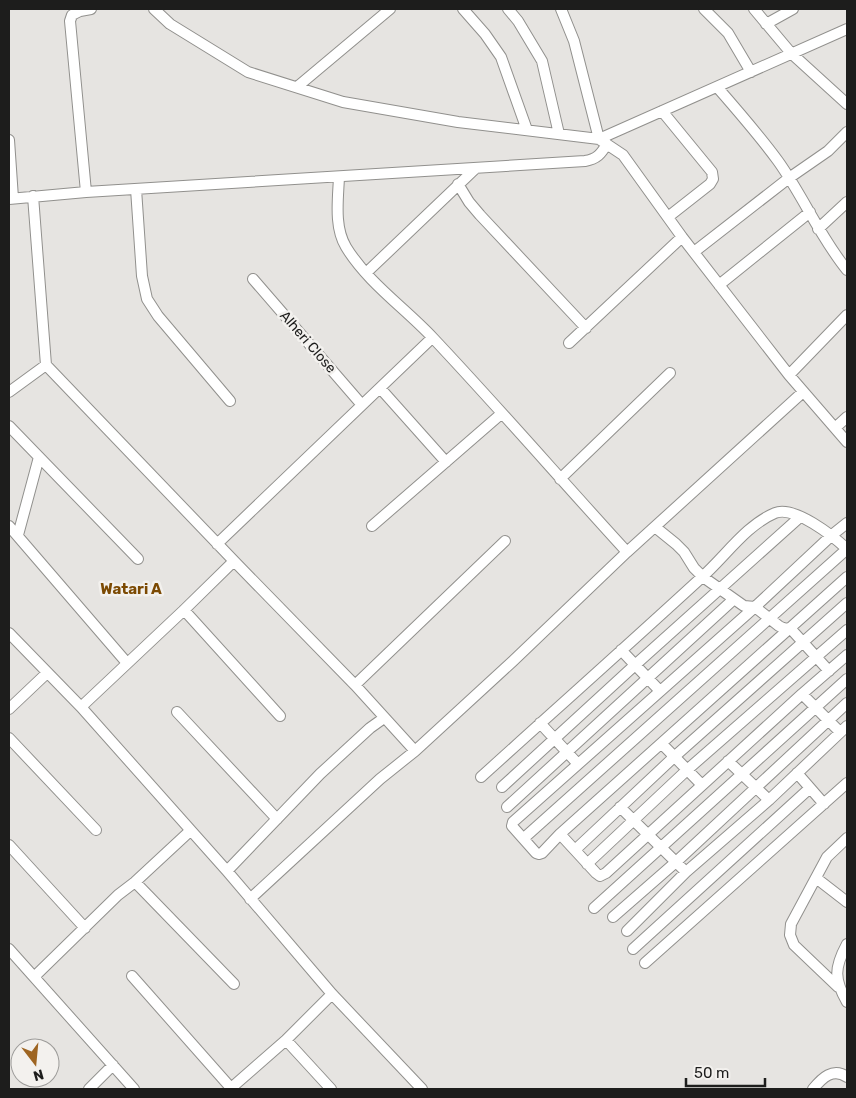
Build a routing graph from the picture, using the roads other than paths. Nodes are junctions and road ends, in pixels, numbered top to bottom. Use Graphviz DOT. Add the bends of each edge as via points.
graph roads {
  1 [pos="91,9"];
  2 [pos="154,9"];
  3 [pos="390,9"];
  4 [pos="463,9"];
  5 [pos="508,9"];
  6 [pos="561,9"];
  7 [pos="704,9"];
  8 [pos="754,9"];
  9 [pos="793,9"];
  10 [pos="766,24"];
  11 [pos="847,29"];
  12 [pos="791,54"];
  13 [pos="751,72"];
  14 [pos="298,87"];
  15 [pos="717,87"];
  16 [pos="847,104"];
  17 [pos="662,111"];
  18 [pos="527,130"];
  19 [pos="847,132"];
  20 [pos="560,134"];
  21 [pos="9,140"];
  22 [pos="603,141"];
  23 [pos="476,169"];
  24 [pos="340,177"];
  25 [pos="789,178"];
  26 [pos="458,184"];
  27 [pos="136,189"];
  28 [pos="86,192"];
  29 [pos="33,196"];
  30 [pos="11,198"];
  31 [pos="847,202"];
  32 [pos="810,212"];
  33 [pos="668,217"];
  34 [pos="818,229"];
  35 [pos="682,237"];
  36 [pos="694,252"];
  37 [pos="846,265"];
  38 [pos="366,273"];
  39 [pos="253,278"];
  40 [pos="720,284"];
  41 [pos="847,316"];
  42 [pos="586,328"];
  43 [pos="432,338"];
  44 [pos="569,343"];
  45 [pos="46,365"];
  46 [pos="670,373"];
  47 [pos="790,375"];
  48 [pos="380,388"];
  49 [pos="9,392"];
  50 [pos="803,392"];
  51 [pos="230,400"];
  52 [pos="362,405"];
  53 [pos="501,414"];
  54 [pos="847,417"];
  55 [pos="9,426"];
  56 [pos="835,428"];
  57 [pos="847,442"];
  58 [pos="40,458"];
  59 [pos="446,462"];
  60 [pos="560,479"];
  61 [pos="800,517"];
  62 [pos="847,524"];
  63 [pos="9,526"];
  64 [pos="372,526"];
  65 [pos="655,527"];
  66 [pos="18,535"];
  67 [pos="832,535"];
  68 [pos="505,541"];
  69 [pos="217,544"];
  70 [pos="847,549"];
  71 [pos="627,552"];
  72 [pos="138,559"];
  73 [pos="234,561"];
  74 [pos="703,577"];
  75 [pos="847,577"];
  76 [pos="720,589"];
  77 [pos="734,599"];
  78 [pos="847,603"];
  79 [pos="755,608"];
  80 [pos="184,610"];
  81 [pos="770,618"];
  82 [pos="790,628"];
  83 [pos="847,630"];
  84 [pos="9,633"];
  85 [pos="802,642"];
  86 [pos="621,650"];
  87 [pos="847,655"];
  88 [pos="816,657"];
  89 [pos="127,663"];
  90 [pos="635,665"];
  91 [pos="829,671"];
  92 [pos="47,673"];
  93 [pos="648,679"];
  94 [pos="847,679"];
  95 [pos="355,685"];
  96 [pos="660,691"];
  97 [pos="802,694"];
  98 [pos="847,703"];
  99 [pos="80,707"];
  100 [pos="815,707"];
  101 [pos="9,709"];
  102 [pos="177,712"];
  103 [pos="280,716"];
  104 [pos="384,718"];
  105 [pos="828,720"];
  106 [pos="540,724"];
  107 [pos="844,729"];
  108 [pos="9,738"];
  109 [pos="555,739"];
  110 [pos="662,744"];
  111 [pos="415,751"];
  112 [pos="568,752"];
  113 [pos="674,757"];
  114 [pos="728,761"];
  115 [pos="578,764"];
  116 [pos="687,770"];
  117 [pos="797,773"];
  118 [pos="742,774"];
  119 [pos="480,777"];
  120 [pos="847,783"];
  121 [pos="702,785"];
  122 [pos="502,787"];
  123 [pos="755,787"];
  124 [pos="810,788"];
  125 [pos="769,800"];
  126 [pos="824,804"];
  127 [pos="507,807"];
  128 [pos="620,807"];
  129 [pos="277,819"];
  130 [pos="633,821"];
  131 [pos="96,830"];
  132 [pos="190,831"];
  133 [pos="560,834"];
  134 [pos="648,834"];
  135 [pos="524,838"];
  136 [pos="847,838"];
  137 [pos="9,845"];
  138 [pos="662,848"];
  139 [pos="574,850"];
  140 [pos="676,862"];
  141 [pos="587,864"];
  142 [pos="227,871"];
  143 [pos="686,872"];
  144 [pos="816,878"];
  145 [pos="135,882"];
  146 [pos="250,898"];
  147 [pos="847,902"];
  148 [pos="594,908"];
  149 [pos="613,917"];
  150 [pos="85,928"];
  151 [pos="627,931"];
  152 [pos="847,944"];
  153 [pos="9,949"];
  154 [pos="633,949"];
  155 [pos="646,963"];
  156 [pos="132,976"];
  157 [pos="34,977"];
  158 [pos="234,984"];
  159 [pos="838,987"];
  160 [pos="332,994"];
  161 [pos="847,1002"];
  162 [pos="286,1040"];
  163 [pos="114,1065"];
  164 [pos="847,1077"];
  165 [pos="89,1089"];
  166 [pos="134,1089"];
  167 [pos="231,1089"];
  168 [pos="331,1089"];
  169 [pos="422,1089"];
  170 [pos="813,1089"];
  1 -- 28 [label="street" via="72,15 70,21"];
  2 -- 14 [label="street" via="170,24 248,72"];
  3 -- 14 [label="street"];
  4 -- 18 [label="street" via="501,57"];
  5 -- 20 [label="street" via="542,61"];
  6 -- 22 [label="street" via="574,41"];
  7 -- 13 [label="street" via="728,33"];
  8 -- 10 [label="street"];
  9 -- 10 [label="street"];
  10 -- 12 [label="street"];
  11 -- 12 [label="street"];
  12 -- 13 [label="street"];
  12 -- 16 [label="street"];
  13 -- 15 [label="street"];
  14 -- 18 [label="street" via="343,102"];
  15 -- 17 [label="street"];
  15 -- 25 [label="street"];
  17 -- 22 [label="street"];
  17 -- 33 [label="street" via="712,172 710,184"];
  18 -- 20 [label="street"];
  19 -- 25 [label="street" via="828,151"];
  20 -- 22 [label="street"];
  21 -- 30 [label="street"];
  22 -- 23 [label="street" via="600,155 585,162"];
  22 -- 33 [label="street" via="623,155"];
  23 -- 24 [label="street"];
  23 -- 26 [label="street"];
  24 -- 27 [label="street"];
  24 -- 38 [label="street" via="340,233 346,247"];
  25 -- 32 [label="street"];
  25 -- 36 [label="street"];
  26 -- 38 [label="street"];
  26 -- 42 [label="street" via="480,215"];
  27 -- 28 [label="street"];
  27 -- 51 [label="street" via="142,276 147,299"];
  28 -- 29 [label="street"];
  29 -- 30 [label="street"];
  29 -- 45 [label="street"];
  31 -- 34 [label="street"];
  32 -- 34 [label="street"];
  32 -- 40 [label="street"];
  33 -- 35 [label="street"];
  34 -- 37 [label="street"];
  35 -- 36 [label="street"];
  35 -- 42 [label="street"];
  36 -- 40 [label="street"];
  38 -- 43 [label="street"];
  39 -- 52 [label="street, Alheri Close"];
  40 -- 47 [label="street"];
  41 -- 47 [label="street"];
  42 -- 44 [label="street"];
  43 -- 48 [label="street"];
  43 -- 53 [label="street"];
  45 -- 49 [label="street"];
  45 -- 69 [label="street"];
  46 -- 60 [label="street"];
  47 -- 50 [label="street"];
  48 -- 52 [label="street"];
  48 -- 59 [label="street"];
  50 -- 56 [label="street"];
  50 -- 65 [label="street"];
  52 -- 69 [label="street"];
  53 -- 59 [label="street"];
  53 -- 60 [label="street"];
  54 -- 56 [label="street"];
  55 -- 58 [label="street"];
  56 -- 57 [label="street"];
  58 -- 66 [label="street"];
  58 -- 72 [label="street"];
  59 -- 64 [label="street"];
  60 -- 71 [label="street"];
  61 -- 67 [label="street"];
  61 -- 74 [label="street" via="775,512 749,530"];
  61 -- 76 [label="street"];
  62 -- 67 [label="street"];
  63 -- 66 [label="street"];
  65 -- 71 [label="street"];
  65 -- 74 [label="street" via="676,544"];
  66 -- 89 [label="street"];
  67 -- 70 [label="street"];
  67 -- 79 [label="street"];
  68 -- 95 [label="street"];
  69 -- 73 [label="street"];
  70 -- 81 [label="street"];
  71 -- 111 [label="street"];
  73 -- 80 [label="street"];
  73 -- 95 [label="street"];
  74 -- 76 [label="street"];
  74 -- 86 [label="street"];
  75 -- 82 [label="street"];
  76 -- 77 [label="street"];
  76 -- 90 [label="street"];
  77 -- 79 [label="street"];
  77 -- 93 [label="street"];
  78 -- 85 [label="street"];
  79 -- 81 [label="street"];
  79 -- 96 [label="street"];
  80 -- 89 [label="street"];
  80 -- 103 [label="street"];
  81 -- 82 [label="street" via="779,626"];
  81 -- 135 [label="street"];
  82 -- 85 [label="street"];
  82 -- 110 [label="street"];
  83 -- 88 [label="street"];
  84 -- 92 [label="street"];
  85 -- 88 [label="street"];
  85 -- 113 [label="street"];
  86 -- 90 [label="street"];
  86 -- 106 [label="street"];
  87 -- 91 [label="street"];
  88 -- 91 [label="street"];
  88 -- 116 [label="street"];
  89 -- 99 [label="street"];
  90 -- 93 [label="street"];
  90 -- 109 [label="street"];
  91 -- 97 [label="street"];
  92 -- 99 [label="street"];
  92 -- 101 [label="street"];
  93 -- 96 [label="street"];
  93 -- 112 [label="street"];
  94 -- 100 [label="street"];
  95 -- 104 [label="street"];
  96 -- 115 [label="street"];
  97 -- 100 [label="street"];
  97 -- 114 [label="street"];
  98 -- 105 [label="street"];
  99 -- 132 [label="street"];
  100 -- 105 [label="street"];
  100 -- 118 [label="street"];
  102 -- 129 [label="street"];
  104 -- 111 [label="street"];
  104 -- 129 [label="street" via="320,774"];
  105 -- 107 [label="street"];
  105 -- 123 [label="street"];
  106 -- 109 [label="street"];
  106 -- 119 [label="street"];
  107 -- 117 [label="street"];
  108 -- 131 [label="street"];
  109 -- 112 [label="street"];
  109 -- 122 [label="street"];
  110 -- 113 [label="street"];
  110 -- 133 [label="street"];
  111 -- 146 [label="street"];
  112 -- 115 [label="street"];
  112 -- 127 [label="street"];
  113 -- 116 [label="street"];
  113 -- 128 [label="street"];
  114 -- 118 [label="street"];
  114 -- 121 [label="street"];
  115 -- 135 [label="street" via="513,822 512,826"];
  116 -- 121 [label="street"];
  116 -- 130 [label="street"];
  117 -- 124 [label="street"];
  117 -- 125 [label="street"];
  118 -- 123 [label="street"];
  118 -- 138 [label="street"];
  120 -- 126 [label="street"];
  121 -- 134 [label="street"];
  123 -- 125 [label="street"];
  123 -- 140 [label="street"];
  124 -- 126 [label="street"];
  124 -- 154 [label="street"];
  125 -- 143 [label="street"];
  126 -- 155 [label="street"];
  128 -- 130 [label="street"];
  128 -- 139 [label="street"];
  129 -- 142 [label="street"];
  130 -- 134 [label="street"];
  130 -- 141 [label="street"];
  132 -- 142 [label="street"];
  132 -- 145 [label="street"];
  133 -- 135 [label="street" via="539,854"];
  133 -- 139 [label="street"];
  134 -- 138 [label="street"];
  134 -- 141 [label="street" via="600,876"];
  136 -- 144 [label="street" via="827,857"];
  137 -- 150 [label="street"];
  138 -- 140 [label="street"];
  138 -- 148 [label="street"];
  139 -- 141 [label="street"];
  140 -- 143 [label="street"];
  140 -- 149 [label="street"];
  142 -- 146 [label="street"];
  143 -- 151 [label="street"];
  144 -- 147 [label="street"];
  144 -- 159 [label="street" via="791,924 790,935 794,944"];
  145 -- 150 [label="street"];
  145 -- 158 [label="street"];
  146 -- 160 [label="street"];
  150 -- 157 [label="street"];
  152 -- 159 [label="street" via="837,970"];
  153 -- 157 [label="street"];
  156 -- 167 [label="street"];
  157 -- 163 [label="street"];
  159 -- 161 [label="street"];
  160 -- 162 [label="street"];
  160 -- 169 [label="street"];
  162 -- 167 [label="street"];
  162 -- 168 [label="street"];
  163 -- 165 [label="street"];
  163 -- 166 [label="street"];
  164 -- 170 [label="street" via="830,1073"];
}
